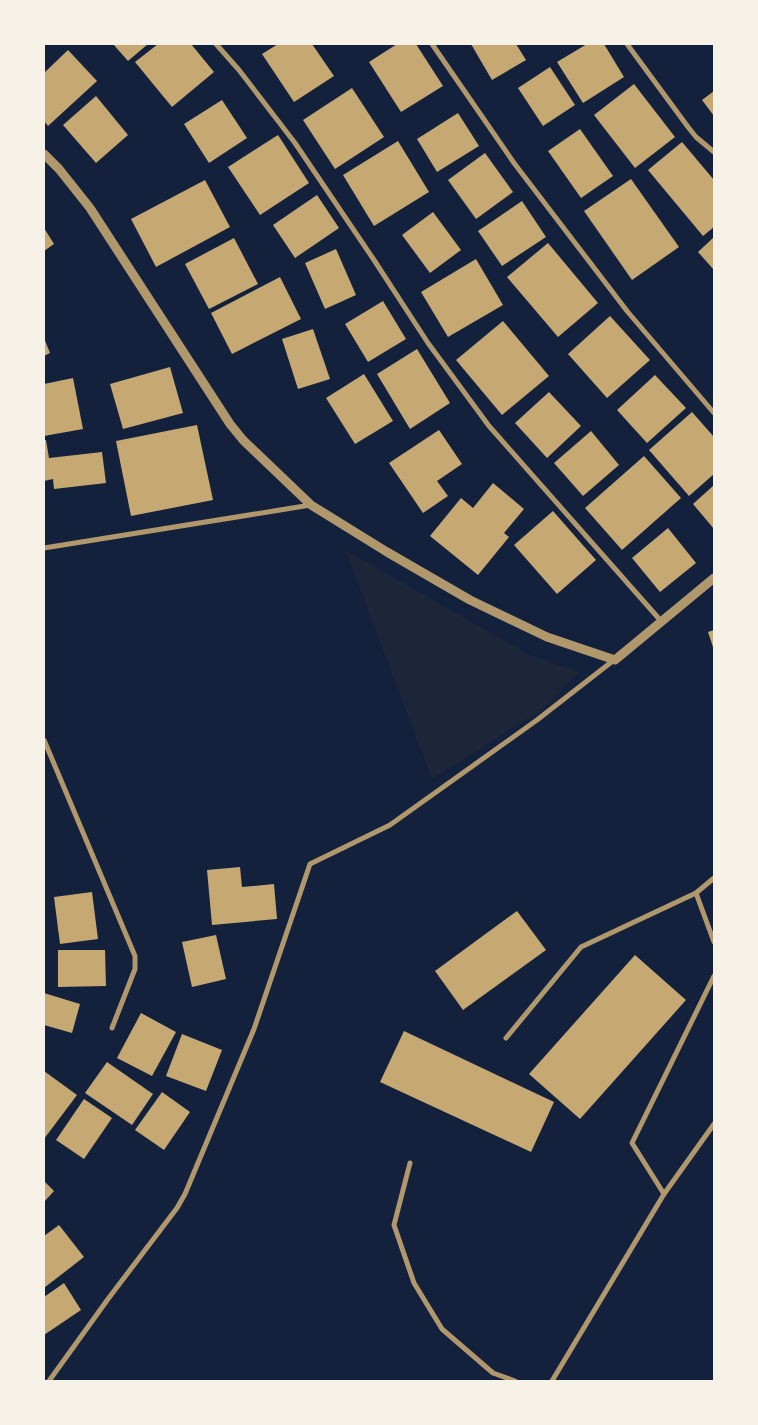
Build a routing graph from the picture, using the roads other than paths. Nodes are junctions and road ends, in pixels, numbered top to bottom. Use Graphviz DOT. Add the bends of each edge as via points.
graph roads {
  1 [pos="216,44"];
  2 [pos="432,44"];
  3 [pos="627,44"];
  4 [pos="714,152"];
  5 [pos="44,154"];
  6 [pos="714,413"];
  7 [pos="311,505"];
  8 [pos="44,548"];
  9 [pos="714,578"];
  10 [pos="661,621"];
  11 [pos="615,660"];
  12 [pos="44,740"];
  13 [pos="714,878"];
  14 [pos="696,893"];
  15 [pos="714,942"];
  16 [pos="714,976"];
  17 [pos="112,1028"];
  18 [pos="506,1038"];
  19 [pos="714,1124"];
  20 [pos="410,1163"];
  21 [pos="664,1194"];
  22 [pos="49,1381"];
  23 [pos="514,1381"];
  24 [pos="552,1381"];
  1 -- 10 [label="street" via="296,143 428,343 489,426"];
  2 -- 6 [label="street" via="514,163 597,272"];
  3 -- 4 [label="street" via="696,137"];
  5 -- 7 [label="street" via="90,208 230,424"];
  7 -- 8 [label="street"];
  7 -- 11 [label="street" via="470,600 547,637"];
  9 -- 10 [label="street"];
  10 -- 11 [label="street"];
  11 -- 22 [label="street" via="390,825 310,864 254,1029 185,1194"];
  12 -- 17 [label="street" via="135,956 134,969"];
  13 -- 14 [label="street"];
  14 -- 15 [label="street"];
  14 -- 18 [label="street" via="581,947"];
  16 -- 21 [label="street" via="632,1144"];
  19 -- 21 [label="street"];
  20 -- 23 [label="street" via="394,1225 414,1283 442,1329 493,1374"];
  21 -- 24 [label="street"];
}
